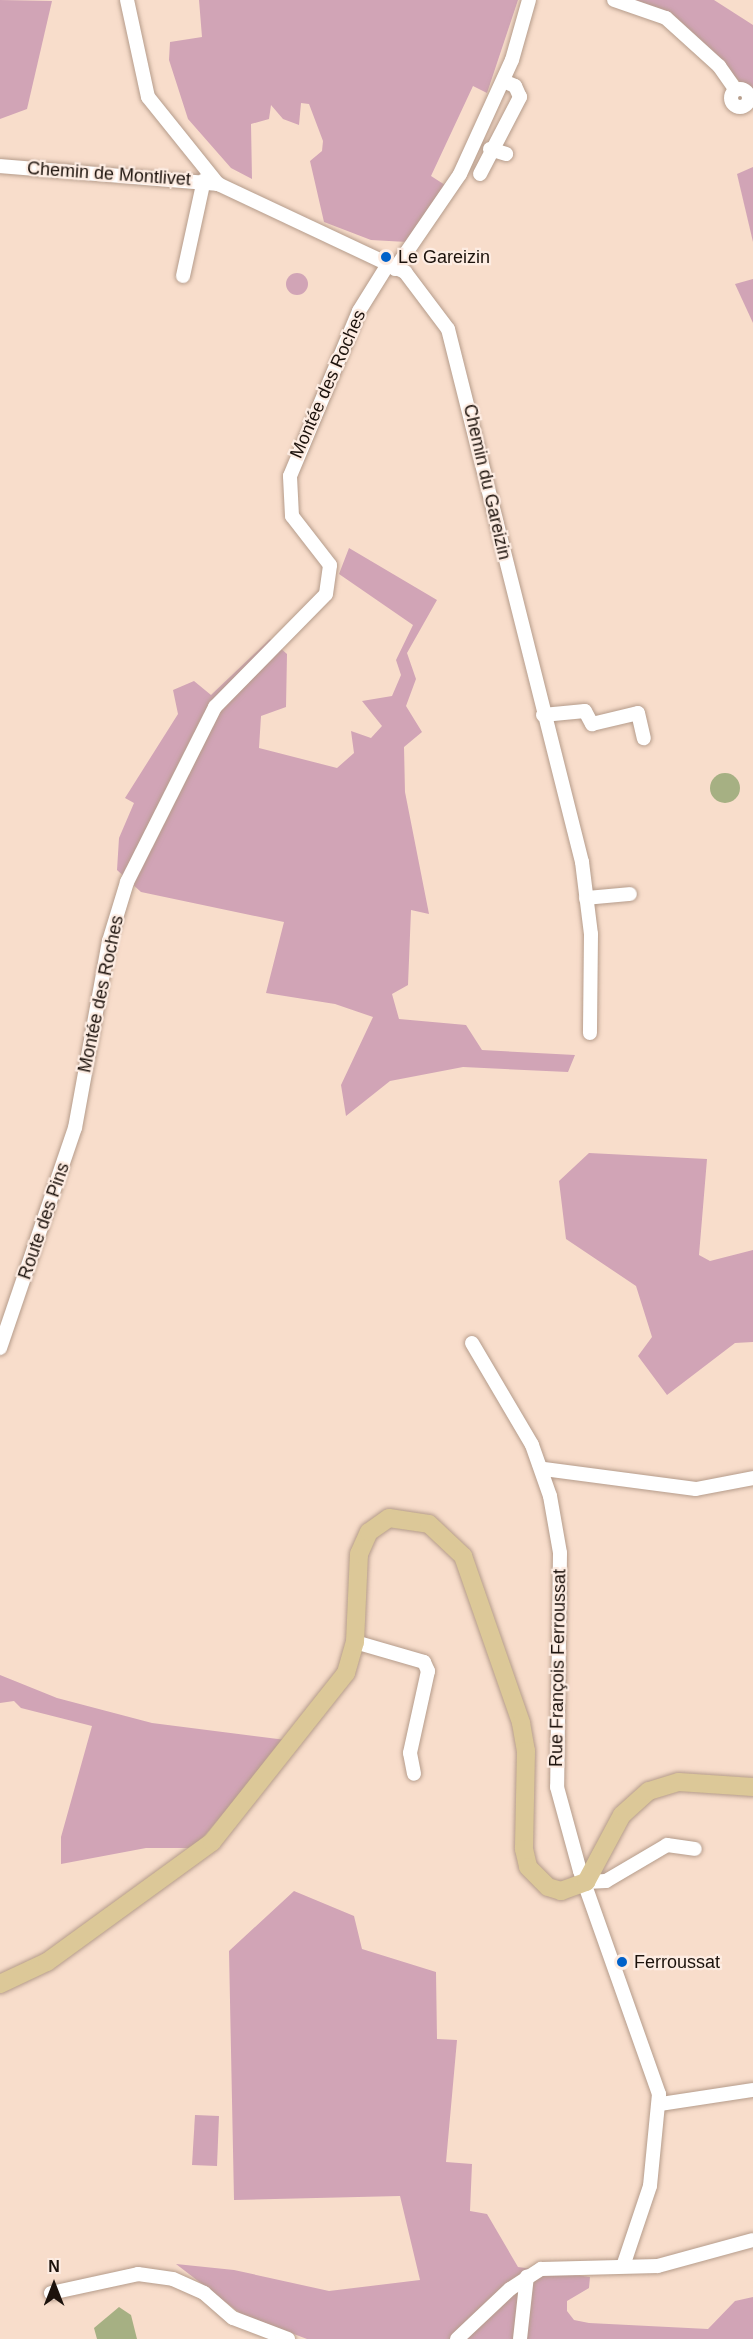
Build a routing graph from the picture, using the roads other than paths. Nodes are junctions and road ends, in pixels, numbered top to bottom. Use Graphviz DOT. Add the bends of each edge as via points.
graph roads {
  1 [pos="127,0"];
  2 [pos="529,0"];
  3 [pos="614,0"];
  4 [pos="503,81"];
  5 [pos="736,90"];
  6 [pos="490,149"];
  7 [pos="506,154"];
  8 [pos="0,166"];
  9 [pos="480,174"];
  10 [pos="211,182"];
  11 [pos="391,267"];
  12 [pos="183,276"];
  13 [pos="543,715"];
  14 [pos="644,738"];
  15 [pos="630,894"];
  16 [pos="586,898"];
  17 [pos="590,1033"];
  18 [pos="75,1128"];
  19 [pos="472,1343"];
  20 [pos="0,1348"];
  21 [pos="544,1469"];
  22 [pos="753,1478"];
  23 [pos="355,1642"];
  24 [pos="414,1774"];
  25 [pos="753,1787"];
  26 [pos="695,1849"];
  27 [pos="586,1882"];
  28 [pos="0,1984"];
  29 [pos="753,2090"];
  30 [pos="660,2104"];
  31 [pos="753,2240"];
  32 [pos="623,2266"];
  33 [pos="527,2276"];
  34 [pos="51,2293"];
  35 [pos="288,2339"];
  36 [pos="457,2339"];
  37 [pos="520,2339"];
  1 -- 10 [label="street" via="148,97"];
  2 -- 4 [label="street, Montée des Roches"];
  3 -- 5 [label="street" via="666,18 718,66"];
  4 -- 6 [label="street" via="515,86 520,97"];
  4 -- 11 [label="street, Montée des Roches" via="460,174"];
  6 -- 7 [label="street"];
  6 -- 9 [label="street"];
  8 -- 10 [label="street, Chemin de Montlivet"];
  10 -- 11 [label="street, Chemin du Gareizin"];
  10 -- 12 [label="street"];
  11 -- 13 [label="street, Chemin du Gareizin" via="405,272 433,303 460,367"];
  11 -- 18 [label="street, Montée des Roches" via="359,311 290,476 292,516 330,565 326,594 215,707 127,882 109,940"];
  13 -- 14 [label="street" via="585,711 592,724 638,713"];
  13 -- 16 [label="street, Chemin du Gareizin" via="582,862"];
  15 -- 16 [label="street"];
  16 -- 17 [label="street, Chemin du Gareizin" via="591,934"];
  18 -- 20 [label="street, Route des Pins"];
  19 -- 21 [label="street, Rue François Ferroussat"];
  21 -- 22 [label="street" via="687,1489"];
  21 -- 27 [label="street, Rue François Ferroussat" via="560,1553 557,1787"];
  23 -- 24 [label="street" via="424,1662 428,1671 410,1753"];
  23 -- 27 [label="main road" via="359,1554 369,1532 389,1518 408,1518 452,1540 463,1556 521,1723 528,1867 548,1887 561,1891"];
  23 -- 28 [label="main road" via="346,1673 212,1842 47,1962"];
  25 -- 27 [label="main road" via="679,1782 649,1791 622,1815"];
  26 -- 27 [label="street" via="667,1845 606,1881"];
  27 -- 30 [label="street, Rue François Ferroussat"];
  29 -- 30 [label="street"];
  30 -- 32 [label="street, Rue François Ferroussat" via="650,2186"];
  31 -- 32 [label="street" via="658,2266"];
  32 -- 33 [label="street" via="560,2265"];
  33 -- 36 [label="street"];
  33 -- 37 [label="street"];
  34 -- 35 [label="street" via="138,2274 173,2279 204,2293 233,2318"];
}
